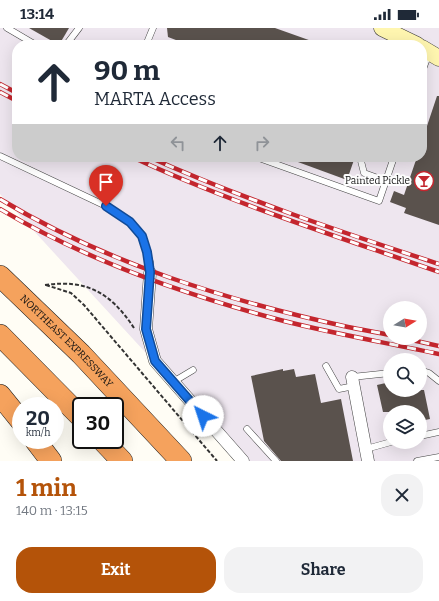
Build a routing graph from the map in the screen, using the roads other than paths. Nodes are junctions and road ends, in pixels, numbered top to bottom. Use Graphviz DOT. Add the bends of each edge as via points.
graph roads {
  1 [pos="7,28"];
  2 [pos="78,28"];
  3 [pos="153,28"];
  4 [pos="382,28"];
  5 [pos="27,40"];
  6 [pos="70,40"];
  7 [pos="148,40"];
  8 [pos="407,40"];
  9 [pos="0,156"];
  10 [pos="12,162"];
  11 [pos="13,162"];
  12 [pos="270,162"];
  13 [pos="361,162"];
  14 [pos="392,162"];
  15 [pos="386,181"];
  16 [pos="150,272"];
  17 [pos="0,276"];
  18 [pos="0,335"];
  19 [pos="326,366"];
  20 [pos="193,370"];
  21 [pos="427,372"];
  22 [pos="383,375"];
  23 [pos="439,381"];
  24 [pos="173,382"];
  25 [pos="353,382"];
  26 [pos="0,395"];
  27 [pos="72,408"];
  28 [pos="12,410"];
  29 [pos="247,429"];
  30 [pos="439,432"];
  31 [pos="427,435"];
  32 [pos="383,446"];
  33 [pos="42,449"];
  34 [pos="111,449"];
  35 [pos="367,455"];
  36 [pos="439,457"];
  37 [pos="51,461"];
  38 [pos="122,461"];
  39 [pos="180,461"];
  40 [pos="243,461"];
  41 [pos="276,461"];
  42 [pos="417,461"];
  1 -- 5 [label="lane"];
  2 -- 6 [label="lane"];
  3 -- 7 [label="lane"];
  4 -- 8 [label="street"];
  9 -- 10 [label="lane"];
  11 -- 16 [label="lane" via="106,206 130,222 142,236 150,262"];
  12 -- 15 [label="lane" via="379,201"];
  13 -- 15 [label="lane" via="364,173"];
  14 -- 15 [label="lane"];
  16 -- 24 [label="street" via="146,329 155,361"];
  17 -- 39 [label="highway, NORTHEAST EXPRESSWAY" via="81,354"];
  18 -- 27 [label="highway"];
  19 -- 25 [label="lane" via="339,389"];
  20 -- 24 [label="lane"];
  21 -- 23 [label="lane"];
  22 -- 25 [label="lane"];
  24 -- 40 [label="street"];
  25 -- 35 [label="street"];
  26 -- 28 [label="highway"];
  29 -- 41 [label="lane"];
  30 -- 31 [label="lane"];
  32 -- 35 [label="lane"];
  33 -- 37 [label="highway"];
  34 -- 38 [label="highway"];
  36 -- 42 [label="lane"];
}
